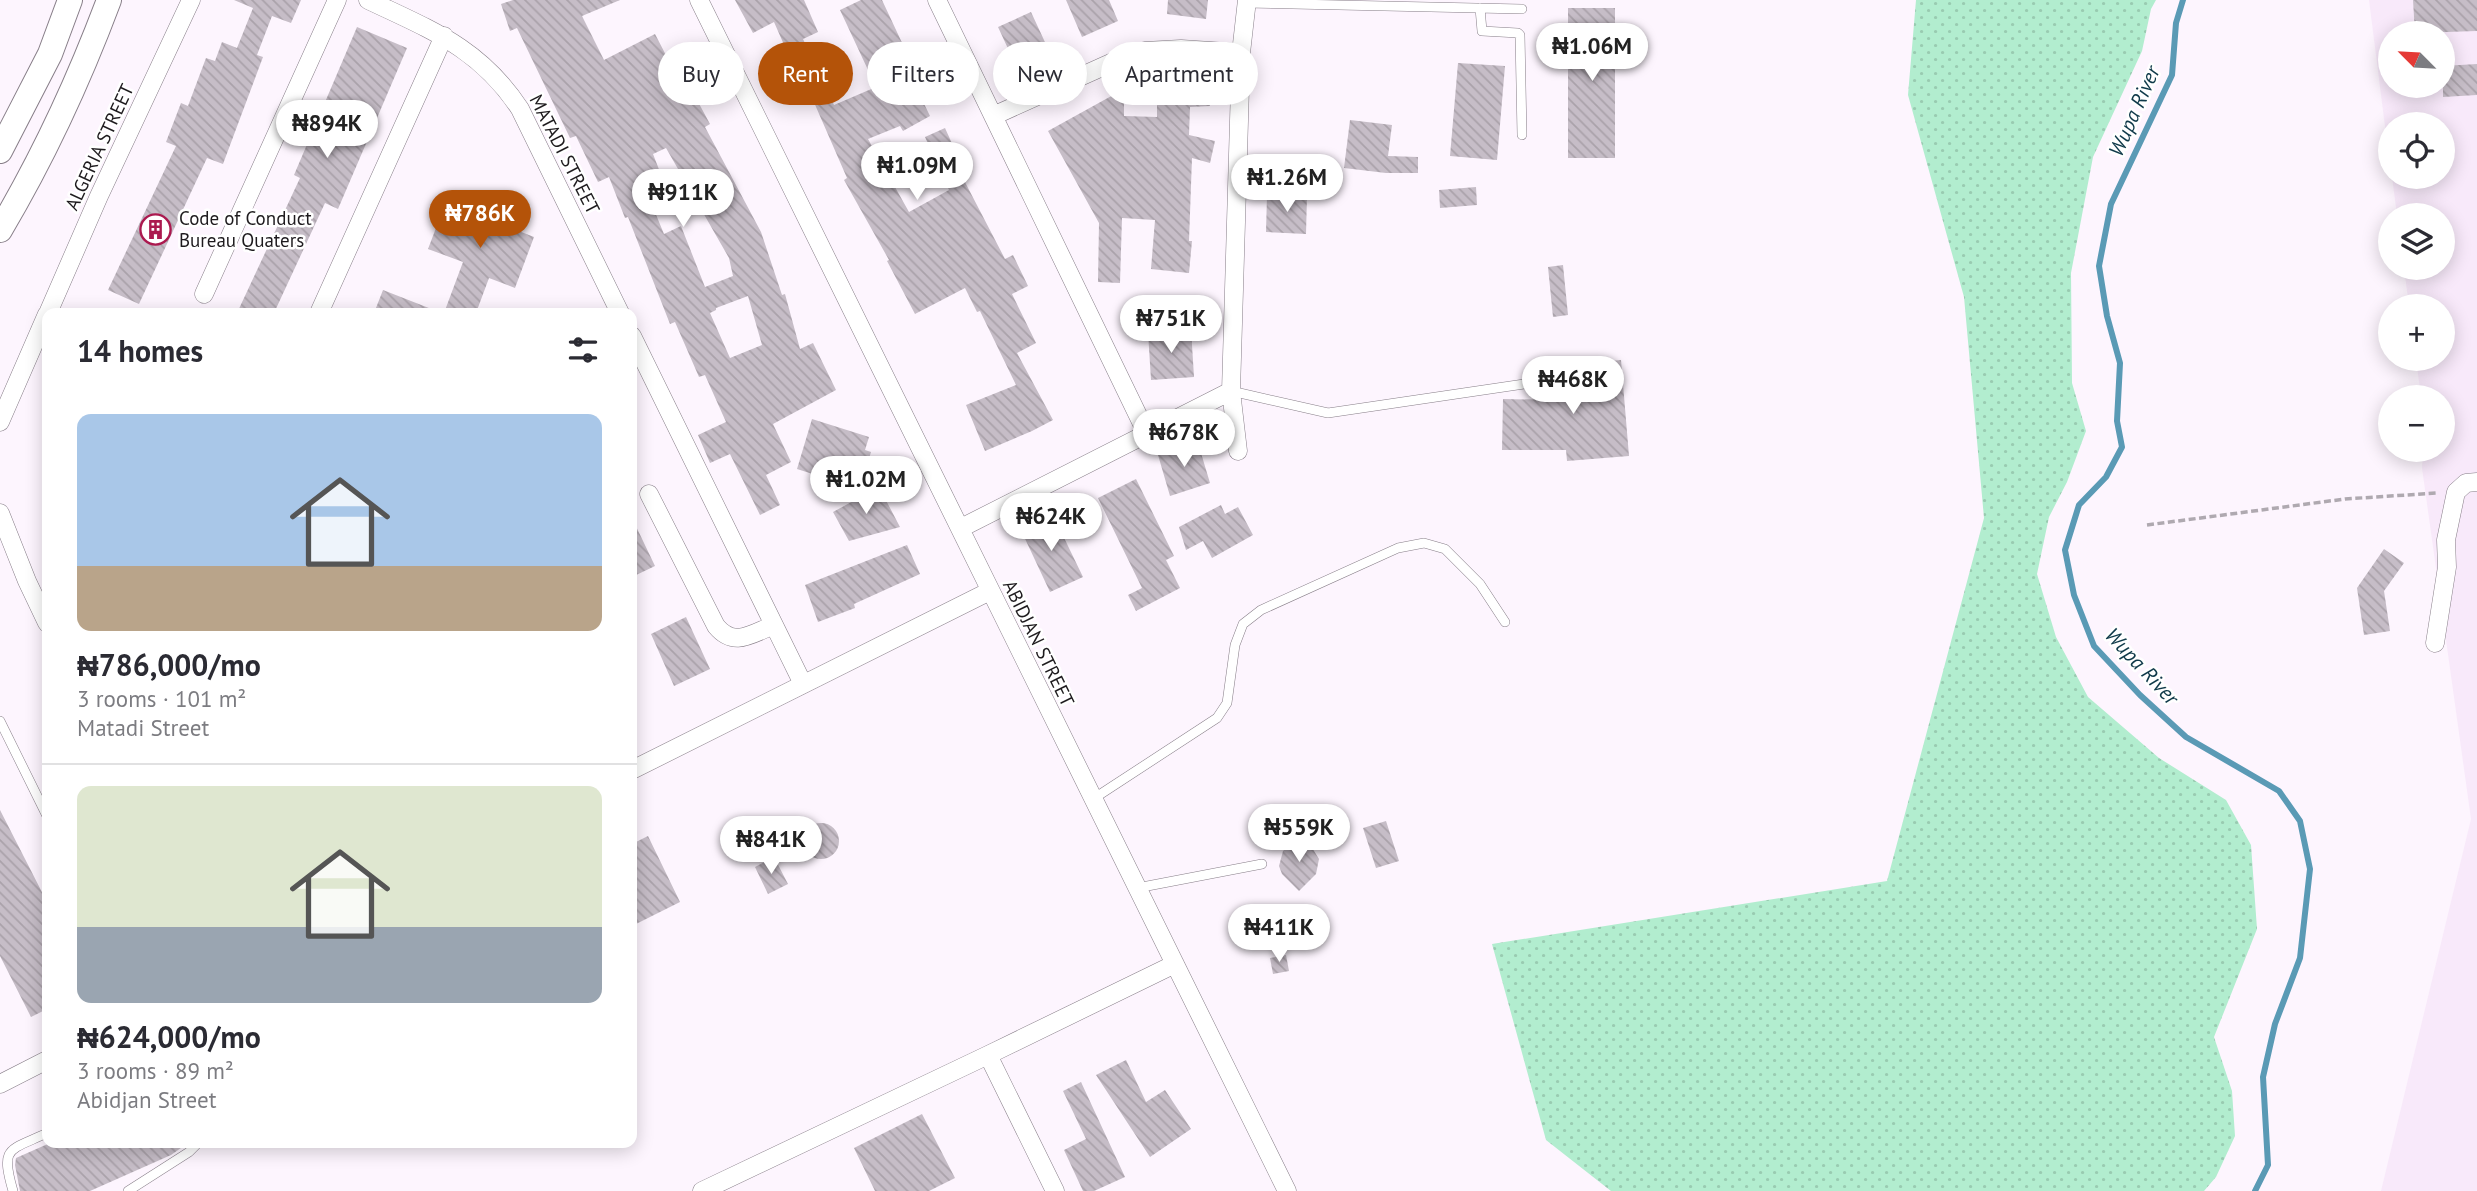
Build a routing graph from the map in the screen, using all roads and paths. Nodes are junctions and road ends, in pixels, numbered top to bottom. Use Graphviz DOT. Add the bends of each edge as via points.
graph roads {
  1 [pos="71,0"];
  2 [pos="109,0"];
  3 [pos="191,0"];
  4 [pos="337,0"];
  5 [pos="368,0"];
  6 [pos="699,0"];
  7 [pos="937,0"];
  8 [pos="1247,1"];
  9 [pos="1480,8"];
  10 [pos="1522,9"];
  11 [pos="444,36"];
  12 [pos="1242,42"];
  13 [pos="1101,67"];
  14 [pos="1239,105"];
  15 [pos="993,116"];
  16 [pos="1522,135"];
  17 [pos="0,151"];
  18 [pos="0,230"];
  19 [pos="204,294"];
  20 [pos="51,308"];
  21 [pos="321,308"];
  22 [pos="619,308"];
  23 [pos="42,328"];
  24 [pos="637,346"];
  25 [pos="1524,384"];
  26 [pos="1231,391"];
  27 [pos="0,422"];
  28 [pos="1147,434"];
  29 [pos="1238,451"];
  30 [pos="2477,482"];
  31 [pos="2456,492"];
  32 [pos="649,494"];
  33 [pos="0,513"];
  34 [pos="2147,525"];
  35 [pos="961,528"];
  36 [pos="990,591"];
  37 [pos="42,612"];
  38 [pos="1505,622"];
  39 [pos="774,625"];
  40 [pos="2435,643"];
  41 [pos="803,684"];
  42 [pos="0,721"];
  43 [pos="637,767"];
  44 [pos="1093,799"];
  45 [pos="42,806"];
  46 [pos="1262,864"];
  47 [pos="1137,888"];
  48 [pos="1175,964"];
  49 [pos="988,1055"];
  50 [pos="42,1063"];
  51 [pos="0,1084"];
  52 [pos="42,1135"];
  53 [pos="193,1148"];
  54 [pos="13,1191"];
  55 [pos="128,1191"];
  56 [pos="702,1191"];
  57 [pos="1055,1191"];
  58 [pos="1287,1191"];
  1 -- 17 [label="main road" via="50,54"];
  2 -- 18 [label="main road" via="40,160"];
  3 -- 20 [label="street, ALGERIA STREET"];
  4 -- 19 [label="street"];
  5 -- 11 [label="street, MATADI STREET"];
  6 -- 35 [label="street, ABIDJAN STREET"];
  7 -- 15 [label="street"];
  8 -- 9 [label="lane"];
  8 -- 12 [label="street"];
  9 -- 10 [label="lane"];
  9 -- 16 [label="lane" via="1482,32 1520,34"];
  11 -- 21 [label="street"];
  11 -- 22 [label="street, MATADI STREET" via="505,85"];
  13 -- 15 [label="street"];
  14 -- 26 [label="street"];
  15 -- 28 [label="street"];
  23 -- 27 [label="street, ALGERIA STREET"];
  24 -- 39 [label="street"];
  25 -- 26 [label="lane" via="1328,413"];
  26 -- 28 [label="street"];
  26 -- 29 [label="street"];
  28 -- 35 [label="street"];
  30 -- 31 [label="street" via="2466,483"];
  31 -- 34 [label="path" via="2345,499"];
  31 -- 40 [label="street"];
  32 -- 39 [label="street" via="723,636 738,639"];
  33 -- 37 [label="street"];
  35 -- 36 [label="street, ABIDJAN STREET"];
  36 -- 41 [label="street"];
  36 -- 44 [label="street, ABIDJAN STREET"];
  38 -- 44 [label="lane" via="1480,584 1445,549 1424,543 1398,548 1261,610 1243,624 1234,645 1227,704 1217,718"];
  39 -- 41 [label="street"];
  41 -- 43 [label="street"];
  42 -- 45 [label="lane"];
  44 -- 47 [label="street, ABIDJAN STREET"];
  46 -- 47 [label="lane"];
  47 -- 48 [label="street, ABIDJAN STREET"];
  48 -- 49 [label="street"];
  48 -- 58 [label="street, ABIDJAN STREET"];
  49 -- 56 [label="street"];
  49 -- 57 [label="street"];
  50 -- 51 [label="street"];
  52 -- 54 [label="lane" via="8,1151 3,1159"];
  53 -- 55 [label="lane"];
}
